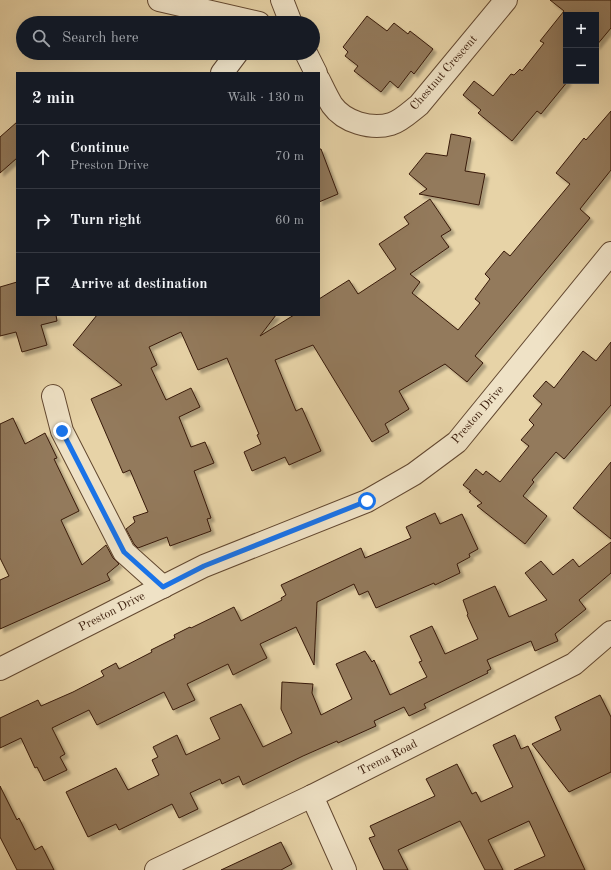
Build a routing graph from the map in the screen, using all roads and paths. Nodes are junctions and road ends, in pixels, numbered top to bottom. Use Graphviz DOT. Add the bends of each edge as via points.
graph roads {
  1 [pos="159,0"];
  2 [pos="506,0"];
  3 [pos="228,16"];
  4 [pos="232,60"];
  5 [pos="310,60"];
  6 [pos="223,72"];
  7 [pos="316,72"];
  8 [pos="320,82"];
  9 [pos="611,253"];
  10 [pos="53,396"];
  11 [pos="163,587"];
  12 [pos="611,632"];
  13 [pos="0,669"];
  14 [pos="312,796"];
  15 [pos="156,870"];
  16 [pos="345,870"];
  1 -- 3 [label="street"];
  2 -- 8 [label="street, Chestnut Crescent" via="419,105 407,116 392,124 360,124 346,117 333,106"];
  4 -- 6 [label="street"];
  5 -- 7 [label="street"];
  9 -- 11 [label="street, Preston Drive" via="457,442 414,474 367,501 204,566"];
  10 -- 11 [label="street" via="62,431 124,552"];
  11 -- 13 [label="street, Preston Drive"];
  12 -- 14 [label="street, Trema Road" via="574,664"];
  14 -- 15 [label="street, Trema Road"];
  14 -- 16 [label="street"];
}
